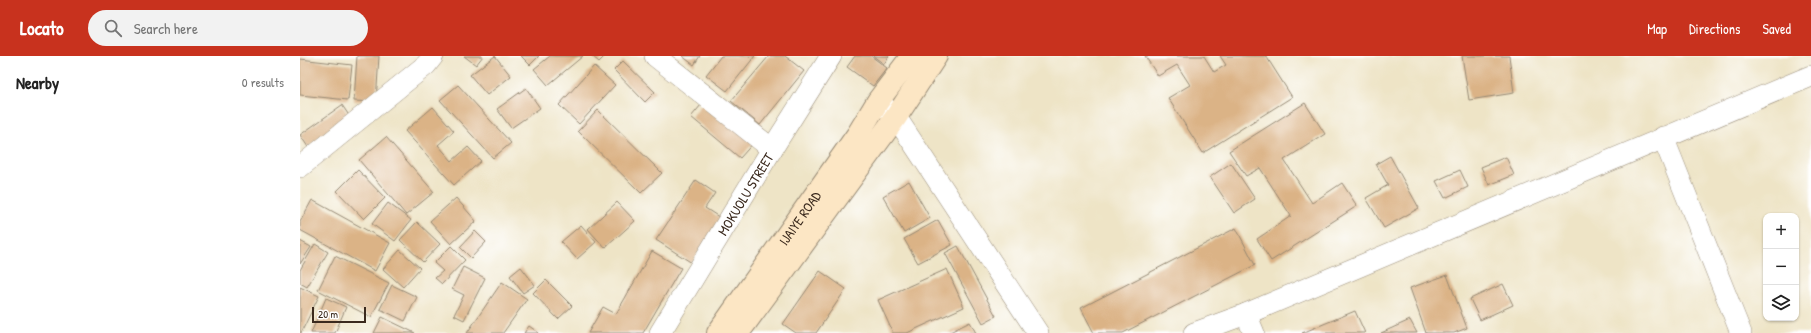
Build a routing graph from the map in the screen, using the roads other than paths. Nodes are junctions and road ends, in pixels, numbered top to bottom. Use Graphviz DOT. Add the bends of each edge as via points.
graph roads {
  1 [pos="433,56"];
  2 [pos="655,56"];
  3 [pos="831,56"];
  4 [pos="912,56"];
  5 [pos="936,56"];
  6 [pos="1811,76"];
  7 [pos="878,102"];
  8 [pos="896,117"];
  9 [pos="1663,137"];
  10 [pos="772,149"];
  11 [pos="300,167"];
  12 [pos="1250,324"];
  13 [pos="660,333"];
  14 [pos="718,333"];
  15 [pos="738,333"];
  16 [pos="1038,333"];
  17 [pos="1194,333"];
  18 [pos="1741,333"];
  1 -- 11 [label="street" via="426,65"];
  2 -- 10 [label="street"];
  3 -- 10 [label="street, MOKUOLU STREET"];
  4 -- 7 [label="main road, IJAIYE ROAD"];
  5 -- 8 [label="main road, IJAIYE ROAD"];
  6 -- 9 [label="street"];
  7 -- 8 [label="street"];
  7 -- 14 [label="main road, IJAIYE ROAD"];
  8 -- 15 [label="main road, IJAIYE ROAD"];
  8 -- 16 [label="street"];
  9 -- 12 [label="street"];
  9 -- 18 [label="street"];
  10 -- 13 [label="street, MOKUOLU STREET"];
  12 -- 17 [label="street"];
}
